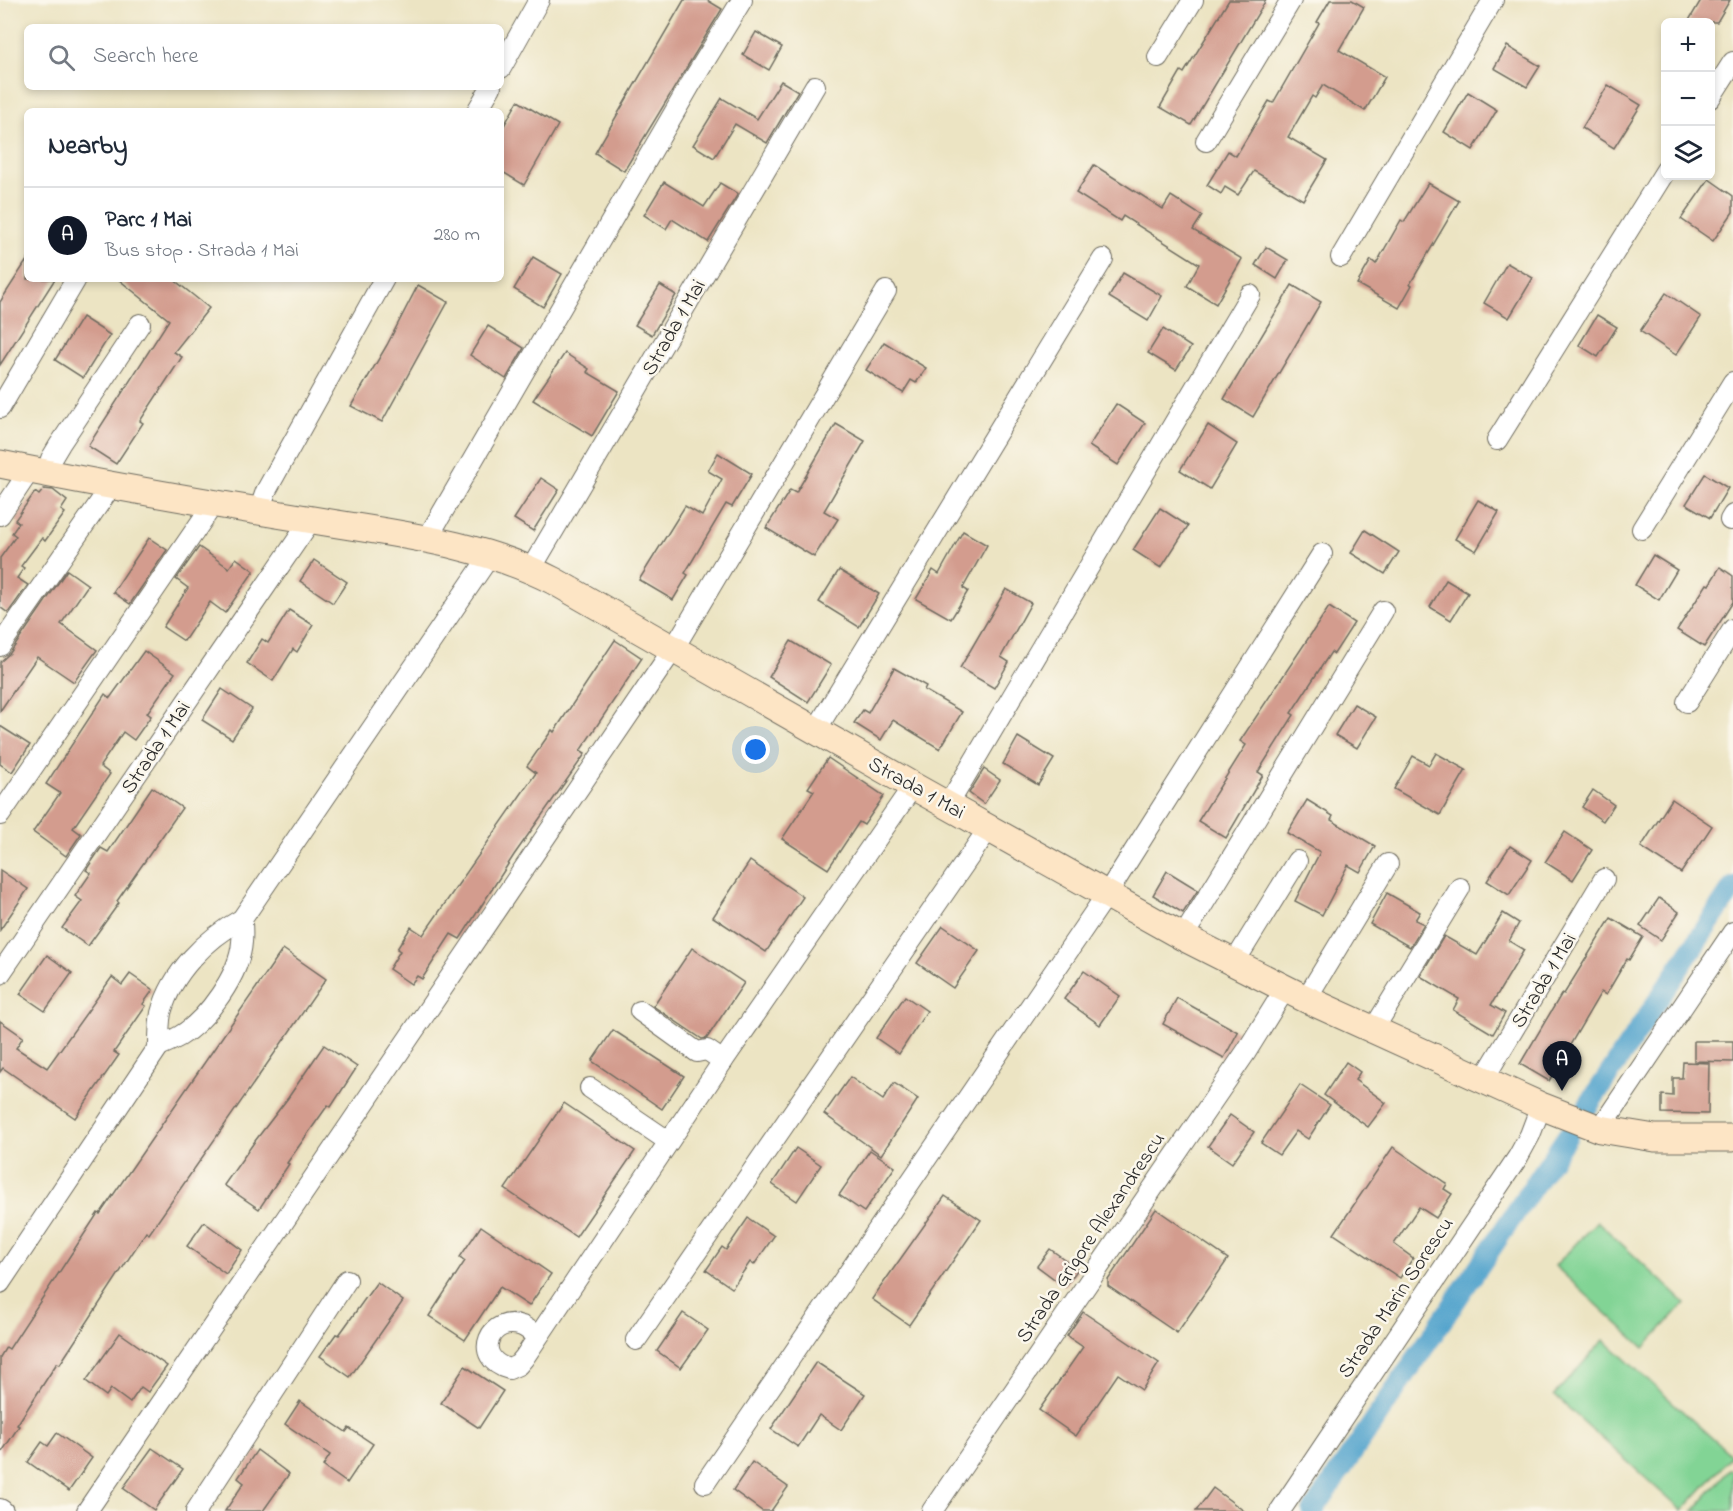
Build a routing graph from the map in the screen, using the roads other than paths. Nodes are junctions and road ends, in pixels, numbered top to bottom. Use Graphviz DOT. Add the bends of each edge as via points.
graph roads {
  1 [pos="539,0"];
  2 [pos="742,0"];
  3 [pos="1193,0"];
  4 [pos="1291,0"];
  5 [pos="1493,0"];
  6 [pos="1158,57"];
  7 [pos="1733,62"];
  8 [pos="504,63"];
  9 [pos="815,86"];
  10 [pos="489,90"];
  11 [pos="1715,90"];
  12 [pos="479,108"];
  13 [pos="1206,141"];
  14 [pos="1661,176"];
  15 [pos="1341,257"];
  16 [pos="1103,259"];
  17 [pos="74,282"];
  18 [pos="382,282"];
  19 [pos="886,291"];
  20 [pos="1250,295"];
  21 [pos="140,324"];
  22 [pos="1733,382"];
  23 [pos="0,408"];
  24 [pos="1497,440"];
  25 [pos="0,464"];
  26 [pos="38,471"];
  27 [pos="112,485"];
  28 [pos="214,504"];
  29 [pos="259,511"];
  30 [pos="0,515"];
  31 [pos="311,520"];
  32 [pos="1642,529"];
  33 [pos="427,539"];
  34 [pos="491,554"];
  35 [pos="1322,554"];
  36 [pos="531,569"];
  37 [pos="1383,611"];
  38 [pos="1733,629"];
  39 [pos="0,646"];
  40 [pos="674,648"];
  41 [pos="1687,702"];
  42 [pos="816,730"];
  43 [pos="913,786"];
  44 [pos="948,805"];
  45 [pos="0,814"];
  46 [pos="989,828"];
  47 [pos="1297,861"];
  48 [pos="1388,864"];
  49 [pos="1604,879"];
  50 [pos="1460,888"];
  51 [pos="1107,894"];
  52 [pos="242,919"];
  53 [pos="1733,932"];
  54 [pos="1183,937"];
  55 [pos="1234,963"];
  56 [pos="0,974"];
  57 [pos="1295,994"];
  58 [pos="640,1011"];
  59 [pos="1373,1030"];
  60 [pos="159,1046"];
  61 [pos="723,1061"];
  62 [pos="1483,1080"];
  63 [pos="590,1088"];
  64 [pos="1541,1106"];
  65 [pos="1600,1129"];
  66 [pos="1733,1138"];
  67 [pos="668,1141"];
  68 [pos="347,1280"];
  69 [pos="0,1283"];
  70 [pos="538,1337"];
  71 [pos="636,1340"];
  72 [pos="705,1483"];
  73 [pos="87,1511"];
  74 [pos="196,1511"];
  75 [pos="932,1511"];
  76 [pos="1280,1511"];
  1 -- 8 [label="street"];
  2 -- 33 [label="street"];
  3 -- 6 [label="street"];
  4 -- 13 [label="street"];
  5 -- 15 [label="street"];
  7 -- 11 [label="street"];
  9 -- 36 [label="street, Strada 1 Mai"];
  10 -- 12 [label="street"];
  14 -- 24 [label="street"];
  16 -- 42 [label="street"];
  17 -- 23 [label="street"];
  18 -- 29 [label="street" via="266,491"];
  19 -- 40 [label="street"];
  20 -- 44 [label="street"];
  21 -- 26 [label="street" via="51,459"];
  22 -- 32 [label="street"];
  25 -- 26 [label="street, Strada 1 Mai"];
  26 -- 27 [label="street, Strada 1 Mai"];
  26 -- 30 [label="street"];
  27 -- 28 [label="street, Strada 1 Mai"];
  27 -- 39 [label="street"];
  28 -- 29 [label="street, Strada 1 Mai"];
  28 -- 45 [label="street"];
  29 -- 31 [label="street, Strada 1 Mai"];
  31 -- 33 [label="street, Strada 1 Mai"];
  31 -- 56 [label="street, Strada 1 Mai"];
  33 -- 34 [label="street, Strada 1 Mai"];
  34 -- 36 [label="street, Strada 1 Mai"];
  34 -- 52 [label="street"];
  35 -- 51 [label="street"];
  36 -- 40 [label="street, Strada 1 Mai"];
  37 -- 54 [label="street"];
  38 -- 41 [label="street"];
  40 -- 42 [label="street, Strada 1 Mai"];
  40 -- 73 [label="street"];
  42 -- 43 [label="street, Strada 1 Mai"];
  43 -- 44 [label="street, Strada 1 Mai"];
  43 -- 61 [label="street"];
  44 -- 46 [label="street, Strada 1 Mai"];
  46 -- 51 [label="street, Strada 1 Mai"];
  46 -- 71 [label="street"];
  47 -- 55 [label="street"];
  48 -- 57 [label="street"];
  49 -- 62 [label="street, Strada 1 Mai"];
  50 -- 59 [label="street"];
  51 -- 54 [label="street, Strada 1 Mai"];
  51 -- 72 [label="street"];
  52 -- 60 [label="street" via="203,947 173,987 161,1014"];
  52 -- 60 [label="street" via="238,963 227,984 199,1020"];
  53 -- 65 [label="street"];
  54 -- 55 [label="street, Strada 1 Mai"];
  55 -- 57 [label="street, Strada 1 Mai"];
  57 -- 59 [label="street, Strada 1 Mai"];
  57 -- 75 [label="street, Strada Grigore Alexandrescu" via="1246,1052"];
  58 -- 61 [label="street" via="697,1052 707,1050"];
  59 -- 62 [label="street, Strada 1 Mai"];
  60 -- 69 [label="street"];
  61 -- 67 [label="street"];
  62 -- 64 [label="street, Strada 1 Mai"];
  63 -- 67 [label="street"];
  64 -- 65 [label="street, Strada 1 Mai"];
  64 -- 76 [label="street, Strada Marin Sorescu" via="1518,1157"];
  65 -- 66 [label="street, Strada 1 Mai" via="1655,1138"];
  67 -- 70 [label="street"];
  68 -- 74 [label="street"];
}
